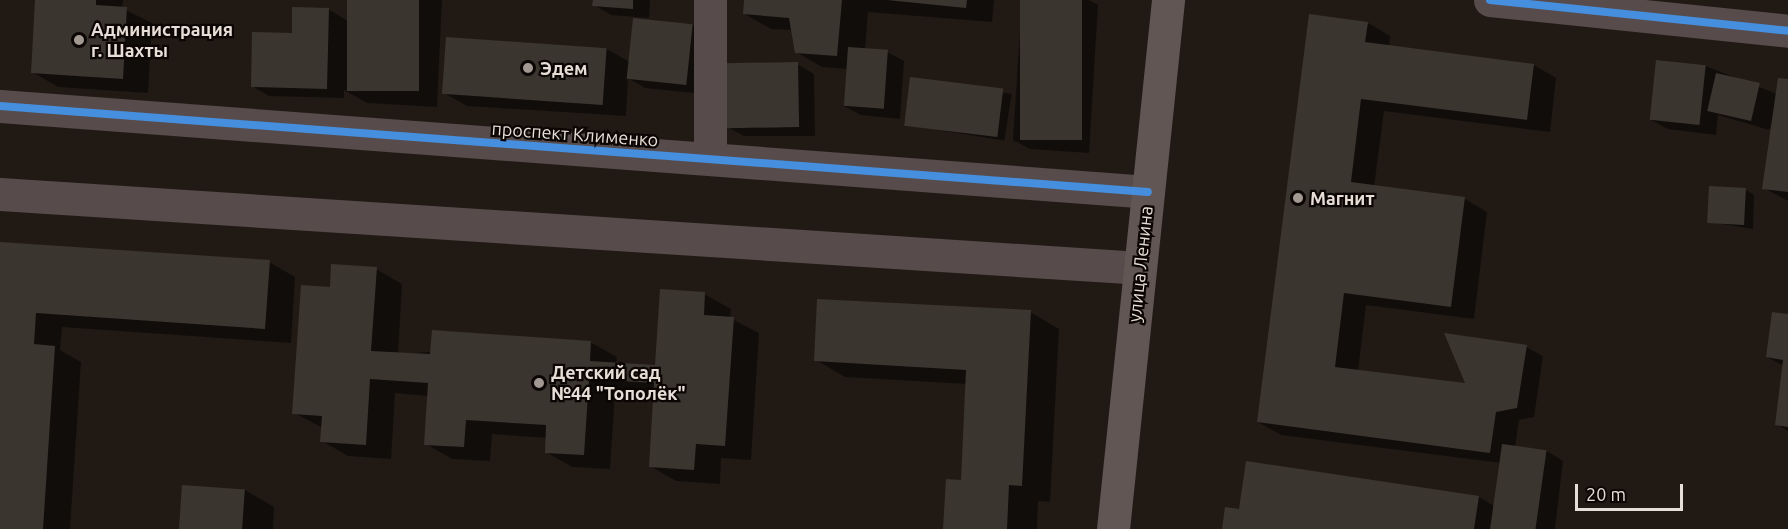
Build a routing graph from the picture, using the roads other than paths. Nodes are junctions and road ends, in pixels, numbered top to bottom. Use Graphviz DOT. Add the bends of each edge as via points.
graph roads {
  1 [pos="710,0"];
  2 [pos="1168,0"];
  3 [pos="1490,0"];
  4 [pos="1788,31"];
  5 [pos="0,106"];
  6 [pos="710,159"];
  7 [pos="1148,192"];
  8 [pos="0,194"];
  9 [pos="1140,268"];
  10 [pos="1113,529"];
  1 -- 6 [label="street"];
  2 -- 7 [label="main road, улица Ленина"];
  3 -- 4 [label="street"];
  5 -- 6 [label="street, проспект Клименко"];
  6 -- 7 [label="street, проспект Клименко"];
  7 -- 9 [label="main road, улица Ленина"];
  8 -- 9 [label="street"];
  9 -- 10 [label="main road, улица Ленина"];
}
